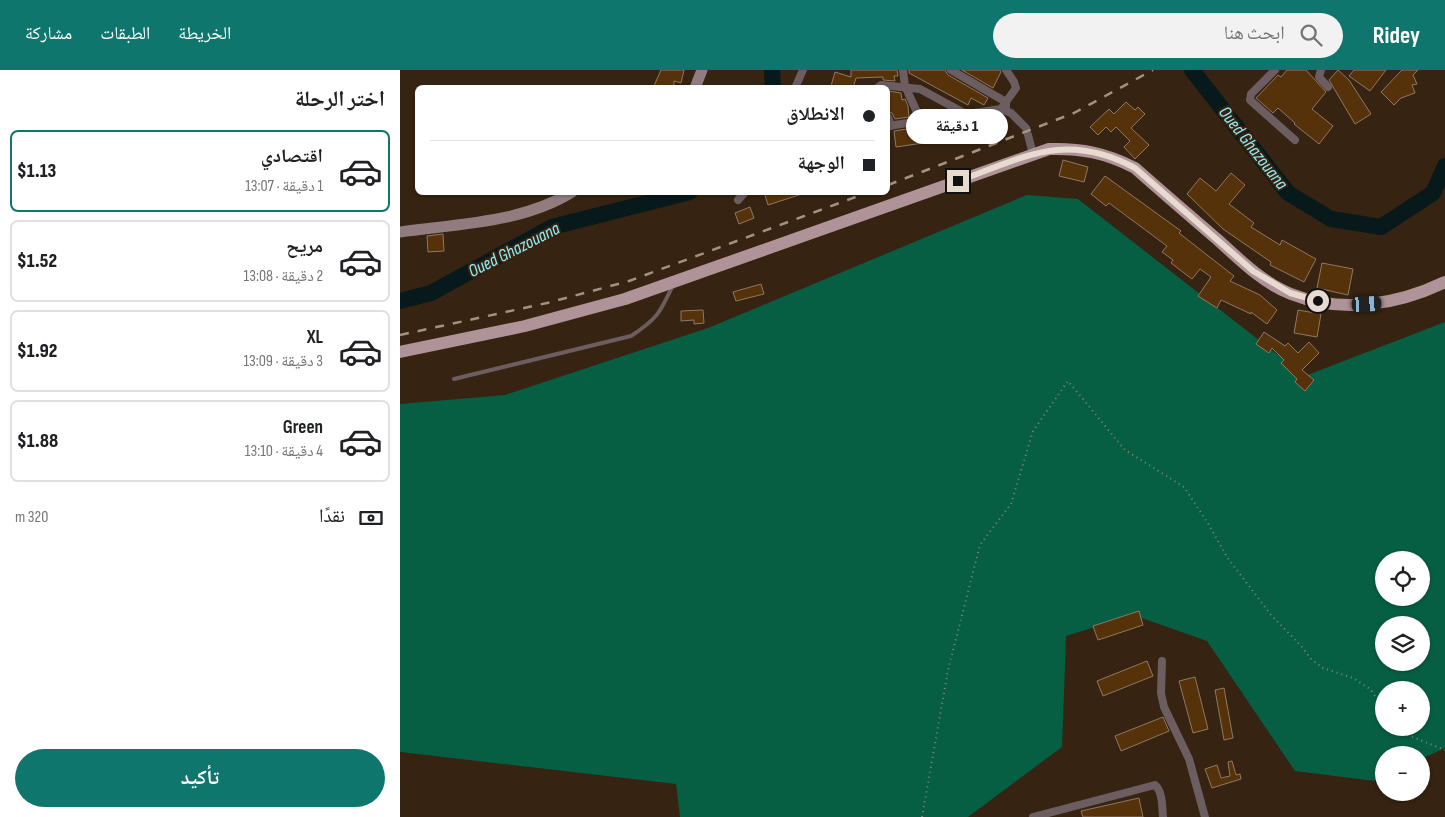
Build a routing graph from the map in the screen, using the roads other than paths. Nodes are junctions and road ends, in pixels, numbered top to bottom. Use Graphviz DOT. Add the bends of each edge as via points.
graph roads {
  1 [pos="702,70"];
  2 [pos="803,70"];
  3 [pos="903,70"];
  4 [pos="952,70"];
  5 [pos="1006,70"];
  6 [pos="1275,70"];
  7 [pos="1321,70"];
  8 [pos="696,85"];
  9 [pos="796,85"];
  10 [pos="879,85"];
  11 [pos="905,86"];
  12 [pos="1328,87"];
  13 [pos="1004,107"];
  14 [pos="966,114"];
  15 [pos="921,121"];
  16 [pos="890,126"];
  17 [pos="1295,140"];
  18 [pos="1033,154"];
  19 [pos="566,195"];
  20 [pos="742,195"];
  21 [pos="738,200"];
  22 [pos="400,232"];
  23 [pos="675,281"];
  24 [pos="1445,282"];
  25 [pos="400,352"];
  26 [pos="454,379"];
  27 [pos="1162,660"];
  28 [pos="1033,817"];
  29 [pos="1163,817"];
  30 [pos="1205,817"];
  1 -- 8 [label="main road"];
  2 -- 9 [label="street"];
  3 -- 11 [label="street"];
  4 -- 13 [label="street"];
  5 -- 13 [label="street" via="1016,85"];
  6 -- 17 [label="street" via="1251,94 1250,100"];
  7 -- 12 [label="street" via="1318,75"];
  10 -- 11 [label="street"];
  11 -- 14 [label="street" via="920,89"];
  11 -- 15 [label="street"];
  13 -- 14 [label="street"];
  13 -- 18 [label="street" via="1021,121"];
  14 -- 15 [label="street"];
  15 -- 16 [label="street"];
  18 -- 23 [label="main road"];
  18 -- 24 [label="main road" via="1049,149 1078,149 1114,157 1135,168 1253,271 1290,293 1328,304 1385,303"];
  19 -- 22 [label="main road" via="548,205 504,217"];
  20 -- 21 [label="street"];
  23 -- 25 [label="main road" via="561,317"];
  23 -- 26 [label="lane" via="659,314 631,336"];
  27 -- 30 [label="street" via="1164,707 1189,759"];
  28 -- 29 [label="street" via="1155,785 1161,794"];
}
